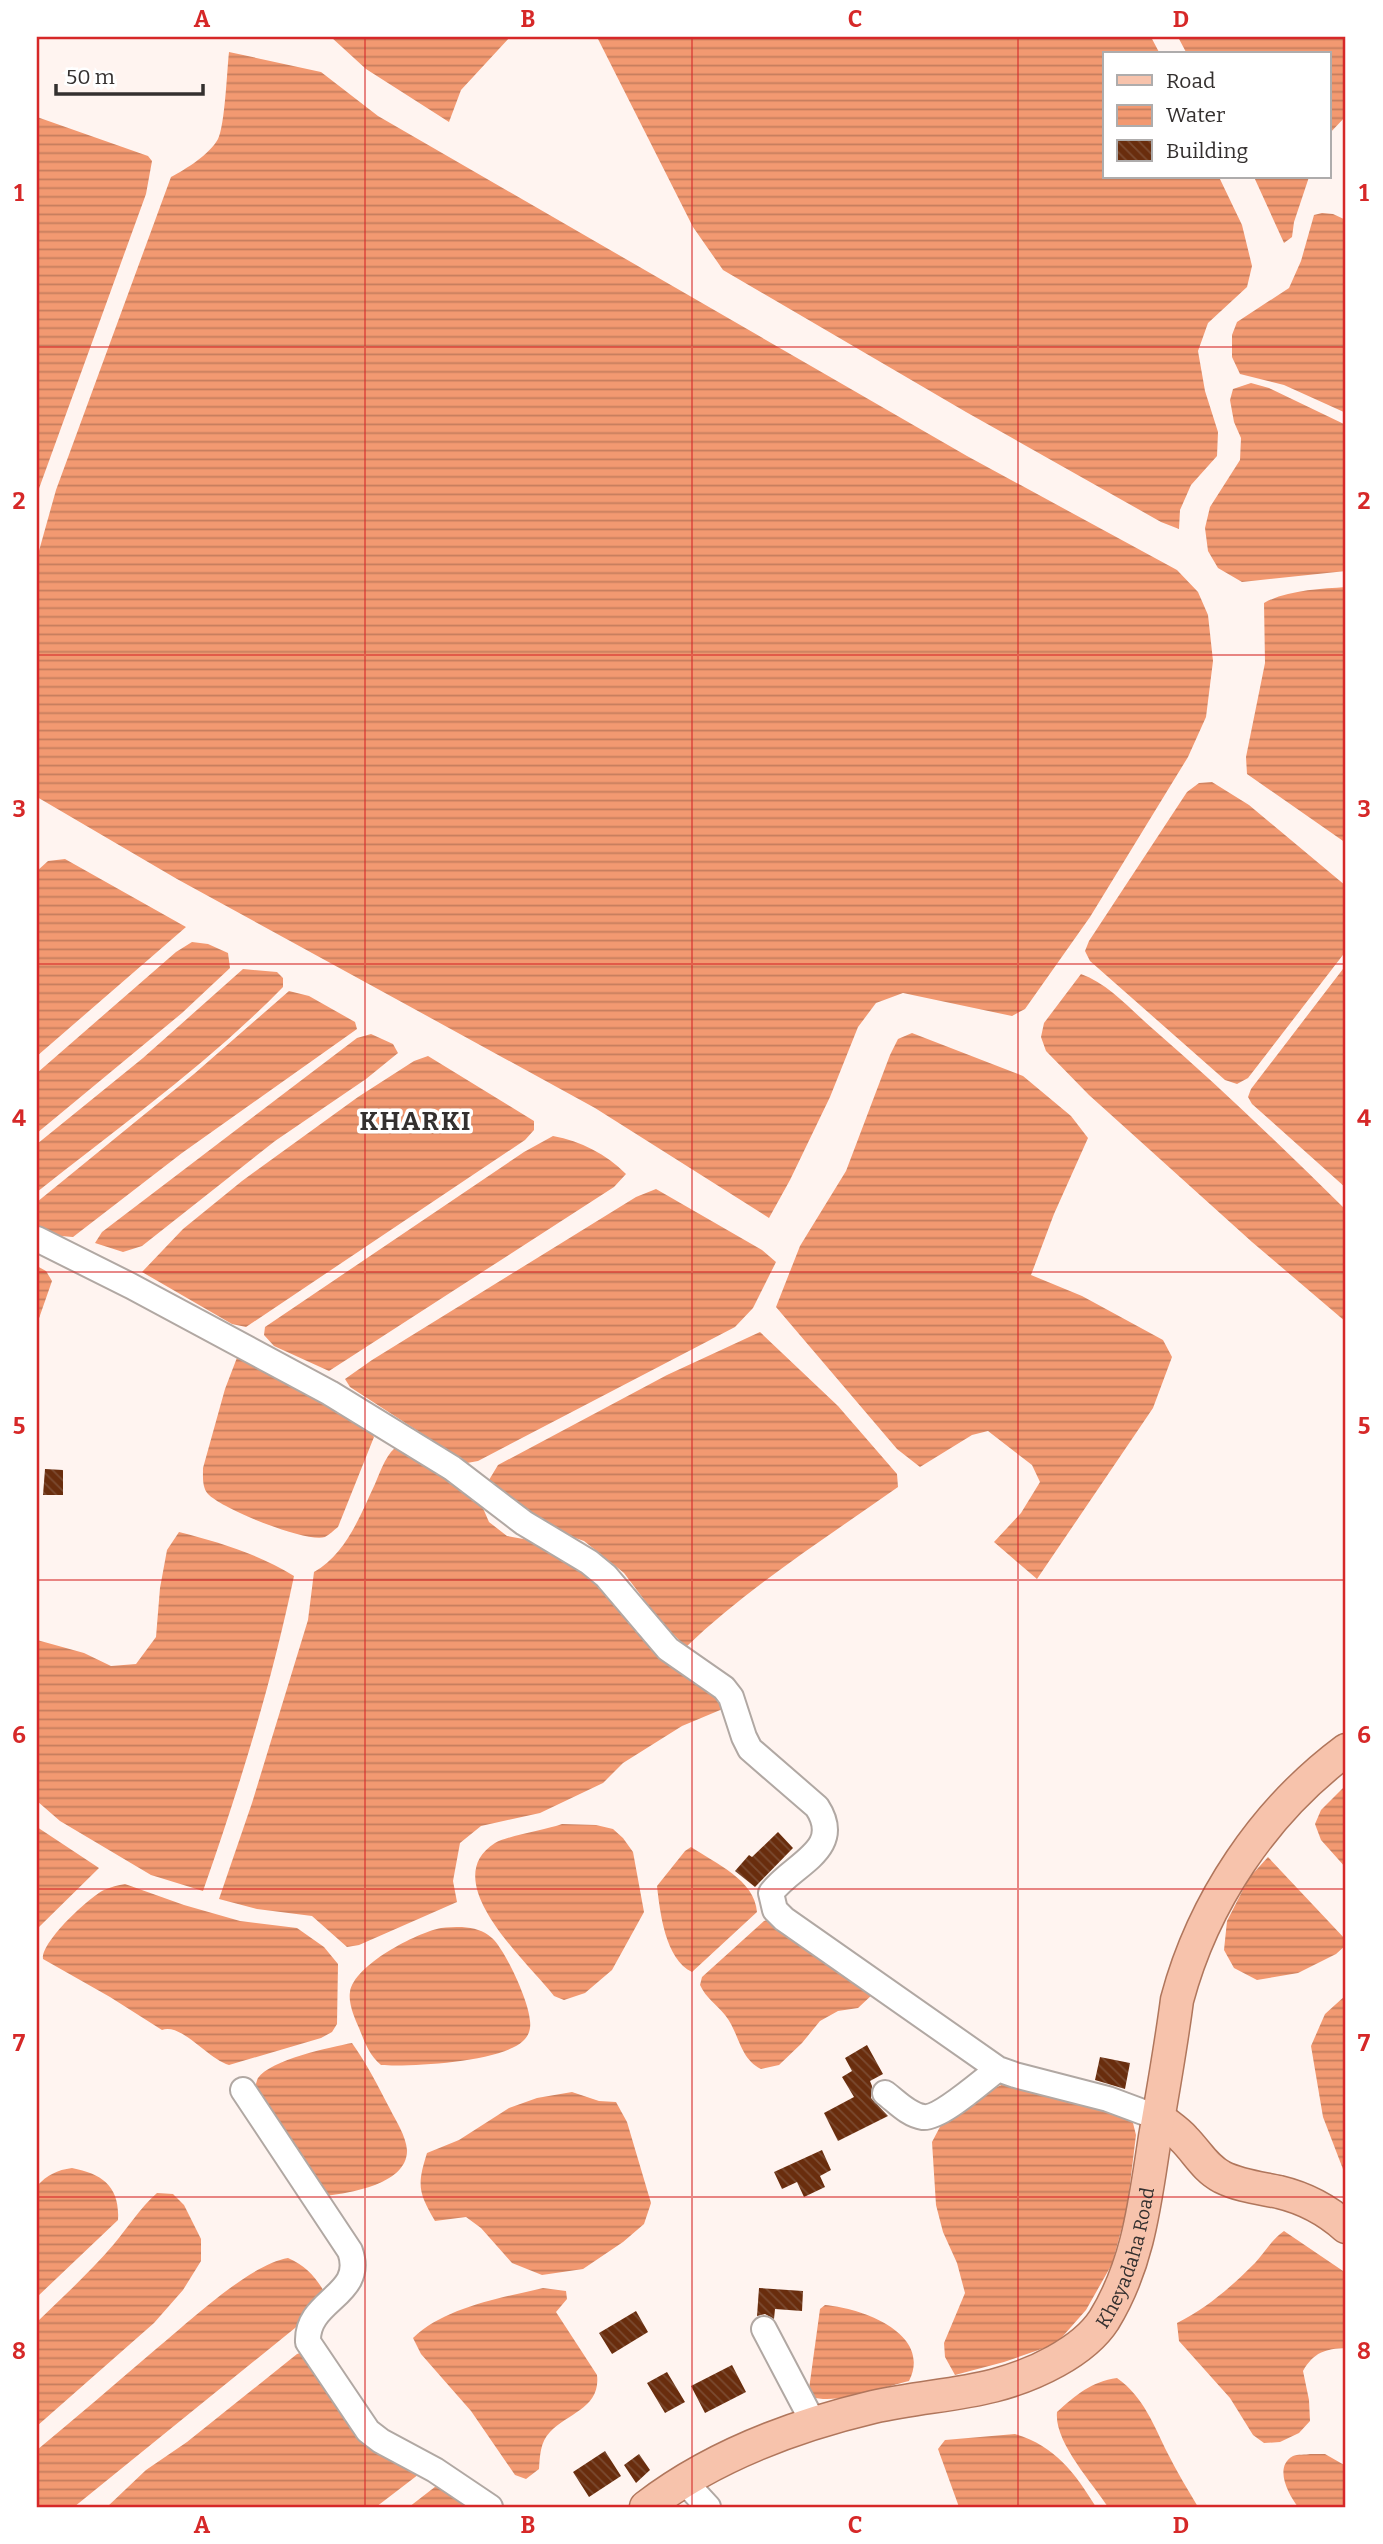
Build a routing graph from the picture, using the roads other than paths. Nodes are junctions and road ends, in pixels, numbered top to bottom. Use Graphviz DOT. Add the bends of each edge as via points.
graph roads {
  1 [pos="37,1239"];
  2 [pos="1346,1750"];
  3 [pos="998,2069"];
  4 [pos="243,2090"];
  5 [pos="884,2093"];
  6 [pos="1159,2118"];
  7 [pos="1346,2227"];
  8 [pos="764,2329"];
  9 [pos="814,2424"];
  10 [pos="684,2481"];
  11 [pos="490,2507"];
  12 [pos="646,2507"];
  13 [pos="708,2507"];
  1 -- 3 [label="street" via="330,1393 452,1468 524,1523 606,1576 668,1649 724,1688 750,1749 824,1818 827,1830 815,1853 771,1893 775,1910"];
  2 -- 6 [label="main road, Kheyadaha Road" via="1284,1807 1241,1859 1211,1911 1186,1965 1177,2000"];
  3 -- 5 [label="street" via="929,2117 910,2112"];
  3 -- 6 [label="street"];
  4 -- 11 [label="street" via="355,2264 350,2279 314,2318 308,2342 368,2431"];
  6 -- 7 [label="main road" via="1220,2176 1308,2202"];
  6 -- 9 [label="main road, Kheyadaha Road" via="1141,2231 1104,2321 1076,2349 988,2389 873,2407"];
  8 -- 9 [label="street"];
  9 -- 10 [label="main road, Kheyadaha Road" via="720,2461"];
  10 -- 12 [label="main road, Kheyadaha Road"];
  10 -- 13 [label="street"];
}
